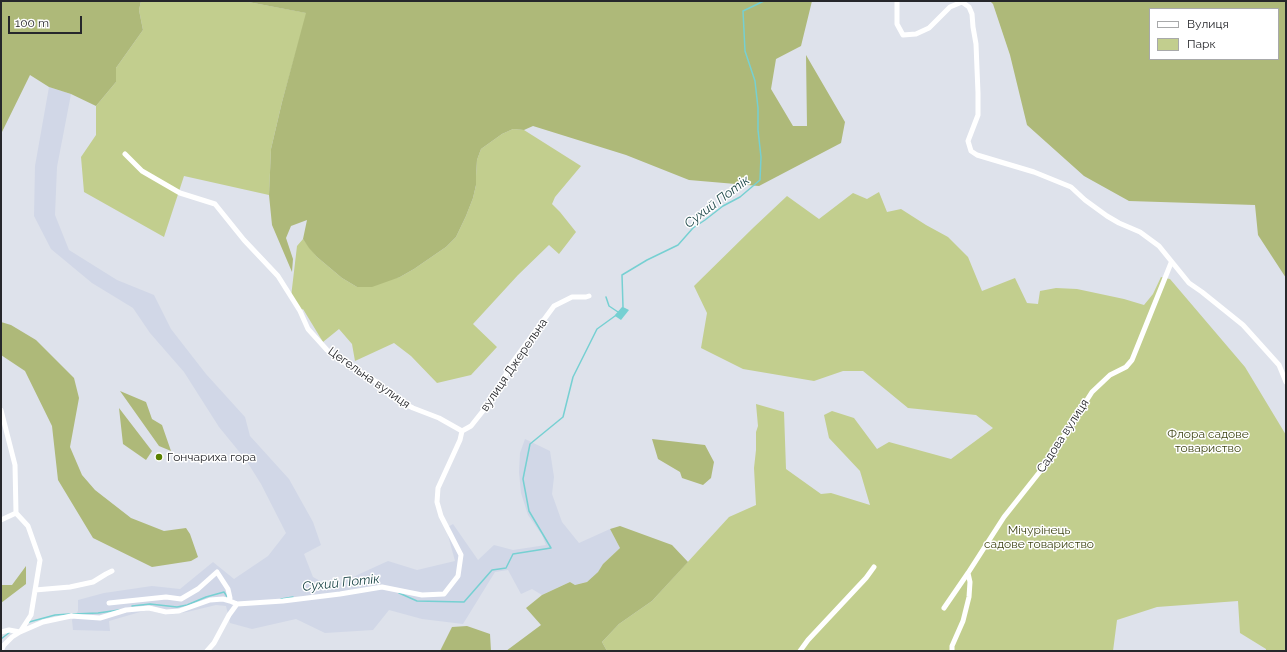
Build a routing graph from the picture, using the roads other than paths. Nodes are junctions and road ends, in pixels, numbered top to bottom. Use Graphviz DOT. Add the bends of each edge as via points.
graph roads {
  1 [pos="897,1"];
  2 [pos="125,154"];
  3 [pos="1172,263"];
  4 [pos="589,296"];
  5 [pos="1286,382"];
  6 [pos="1,410"];
  7 [pos="462,432"];
  8 [pos="16,513"];
  9 [pos="1,520"];
  10 [pos="874,567"];
  11 [pos="112,571"];
  12 [pos="968,573"];
  13 [pos="35,590"];
  14 [pos="230,598"];
  15 [pos="109,603"];
  16 [pos="237,604"];
  17 [pos="944,608"];
  18 [pos="1,632"];
  19 [pos="20,632"];
  20 [pos="1,651"];
  21 [pos="207,651"];
  22 [pos="800,651"];
  23 [pos="952,651"];
  1 -- 3 [label="street" via="897,24 903,35 916,34 929,28 950,7 962,2 969,7 976,44 978,93 978,115 968,142 971,151 1071,187 1107,216 1153,241"];
  2 -- 7 [label="street, Цегельна вулиця" via="142,170 180,194 215,204 278,276 308,329 327,350 380,384 390,396 439,418"];
  3 -- 5 [label="street" via="1188,283 1243,324 1279,365"];
  3 -- 12 [label="street, Садова вулиця" via="1132,360 1126,367 1110,375 1092,392 1046,464 1004,517"];
  4 -- 7 [label="street, вулиця Джерельна" via="572,297 554,306 509,367 498,392 471,426"];
  6 -- 8 [label="street" via="15,465"];
  7 -- 16 [label="street" via="438,488 436,502 461,555 458,576 444,594 422,595 382,587 284,601"];
  8 -- 9 [label="street"];
  8 -- 13 [label="street" via="28,526 40,560"];
  10 -- 22 [label="street"];
  11 -- 13 [label="street" via="93,582"];
  12 -- 17 [label="street, Садова вулиця"];
  12 -- 23 [label="street" via="968,597 963,621"];
  13 -- 19 [label="street" via="31,616"];
  14 -- 15 [label="street" via="228,589 217,572 198,589 181,599 166,597"];
  16 -- 19 [label="street" via="223,599 210,600 179,611 166,612 149,608 126,610 100,618 71,616 42,622"];
  16 -- 21 [label="street"];
  18 -- 19 [label="street"];
  19 -- 20 [label="street" via="4,645"];
}
